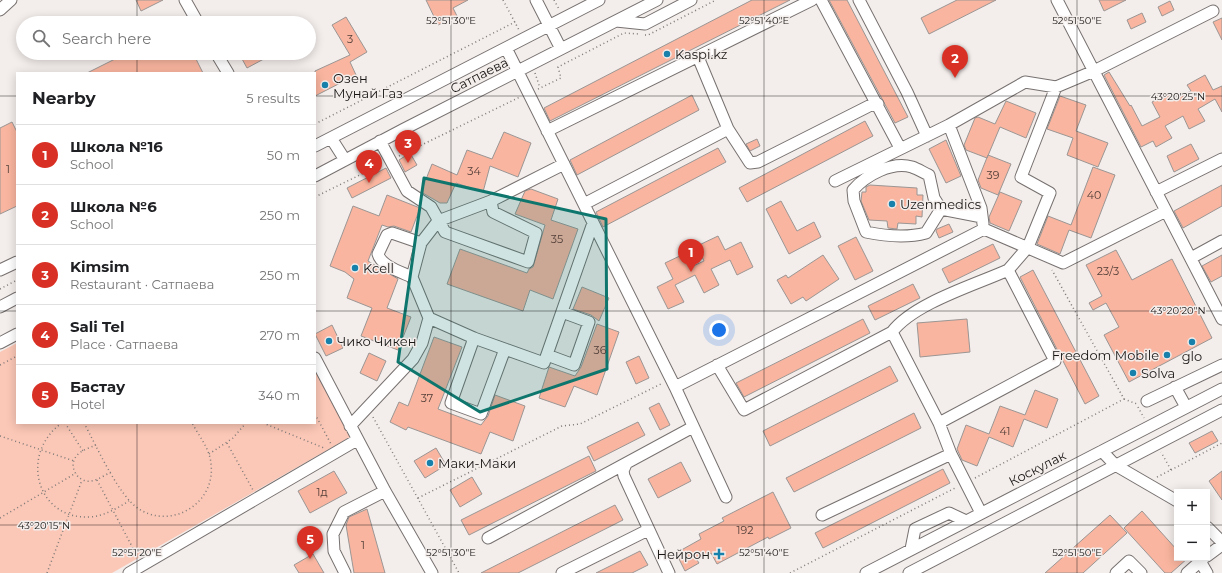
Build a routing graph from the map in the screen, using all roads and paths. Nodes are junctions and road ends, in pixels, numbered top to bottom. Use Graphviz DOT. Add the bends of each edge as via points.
graph roads {
  1 [pos="11,0"];
  2 [pos="536,0"];
  3 [pos="599,0"];
  4 [pos="657,0"];
  5 [pos="691,0"];
  6 [pos="716,0"];
  7 [pos="812,0"];
  8 [pos="822,0"];
  9 [pos="859,0"];
  10 [pos="1057,0"];
  11 [pos="189,1"];
  12 [pos="0,10"];
  13 [pos="1213,11"];
  14 [pos="195,16"];
  15 [pos="615,21"];
  16 [pos="515,22"];
  17 [pos="549,26"];
  18 [pos="506,48"];
  19 [pos="561,49"];
  20 [pos="698,57"];
  21 [pos="220,60"];
  22 [pos="517,71"];
  23 [pos="1094,71"];
  24 [pos="227,72"];
  25 [pos="1056,87"];
  26 [pos="528,94"];
  27 [pos="878,104"];
  28 [pos="316,123"];
  29 [pos="949,125"];
  30 [pos="728,129"];
  31 [pos="547,131"];
  32 [pos="926,136"];
  33 [pos="331,138"];
  34 [pos="380,141"];
  35 [pos="316,146"];
  36 [pos="900,148"];
  37 [pos="1222,159"];
  38 [pos="345,160"];
  39 [pos="390,160"];
  40 [pos="564,164"];
  41 [pos="316,175"];
  42 [pos="835,181"];
  43 [pos="1156,192"];
  44 [pos="316,197"];
  45 [pos="491,201"];
  46 [pos="584,204"];
  47 [pos="941,209"];
  48 [pos="1166,211"];
  49 [pos="982,217"];
  50 [pos="438,221"];
  51 [pos="593,223"];
  52 [pos="984,229"];
  53 [pos="1222,241"];
  54 [pos="421,243"];
  55 [pos="1028,247"];
  56 [pos="1044,255"];
  57 [pos="1190,258"];
  58 [pos="16,262"];
  59 [pos="0,270"];
  60 [pos="1008,270"];
  61 [pos="412,277"];
  62 [pos="16,281"];
  63 [pos="0,289"];
  64 [pos="16,299"];
  65 [pos="1219,304"];
  66 [pos="0,307"];
  67 [pos="562,312"];
  68 [pos="429,318"];
  69 [pos="1222,318"];
  70 [pos="892,332"];
  71 [pos="16,335"];
  72 [pos="474,338"];
  73 [pos="0,343"];
  74 [pos="505,349"];
  75 [pos="547,355"];
  76 [pos="16,357"];
  77 [pos="316,360"];
  78 [pos="0,365"];
  79 [pos="717,365"];
  80 [pos="1222,365"];
  81 [pos="673,383"];
  82 [pos="1175,387"];
  83 [pos="1222,389"];
  84 [pos="1147,401"];
  85 [pos="1186,407"];
  86 [pos="368,408"];
  87 [pos="1222,410"];
  88 [pos="316,416"];
  89 [pos="939,423"];
  90 [pos="61,424"];
  91 [pos="66,424"];
  92 [pos="85,424"];
  93 [pos="193,424"];
  94 [pos="245,424"];
  95 [pos="266,424"];
  96 [pos="350,426"];
  97 [pos="693,427"];
  98 [pos="0,436"];
  99 [pos="357,440"];
  100 [pos="227,443"];
  101 [pos="1222,443"];
  102 [pos="96,445"];
  103 [pos="40,450"];
  104 [pos="83,451"];
  105 [pos="1102,451"];
  106 [pos="336,452"];
  107 [pos="209,454"];
  108 [pos="951,454"];
  109 [pos="74,461"];
  110 [pos="626,464"];
  111 [pos="1115,465"];
  112 [pos="1171,470"];
  113 [pos="111,472"];
  114 [pos="76,473"];
  115 [pos="82,480"];
  116 [pos="97,480"];
  117 [pos="966,483"];
  118 [pos="254,491"];
  119 [pos="385,491"];
  120 [pos="44,492"];
  121 [pos="726,497"];
  122 [pos="418,498"];
  123 [pos="1174,499"];
  124 [pos="129,501"];
  125 [pos="113,510"];
  126 [pos="981,513"];
  127 [pos="69,514"];
  128 [pos="822,515"];
  129 [pos="0,518"];
  130 [pos="966,521"];
  131 [pos="648,530"];
  132 [pos="1210,530"];
  133 [pos="488,538"];
  134 [pos="1222,543"];
  135 [pos="911,549"];
  136 [pos="1210,553"];
  137 [pos="139,558"];
  138 [pos="1201,561"];
  139 [pos="1205,561"];
  140 [pos="47,573"];
  141 [pos="129,573"];
  142 [pos="346,573"];
  143 [pos="432,573"];
  144 [pos="459,573"];
  145 [pos="562,573"];
  146 [pos="669,573"];
  147 [pos="790,573"];
  148 [pos="866,573"];
  149 [pos="909,573"];
  150 [pos="1116,573"];
  151 [pos="1141,573"];
  152 [pos="1187,573"];
  153 [pos="1207,573"];
  1 -- 12 [label="street"];
  2 -- 17 [label="street"];
  3 -- 17 [label="street, Сатпаева"];
  4 -- 15 [label="street, Сатпаева"];
  5 -- 15 [label="street" via="645,24"];
  6 -- 26 [label="path" via="648,35 624,34 617,37 558,67 561,78"];
  7 -- 20 [label="street"];
  8 -- 27 [label="street"];
  9 -- 32 [label="street" via="907,92"];
  10 -- 23 [label="street"];
  11 -- 14 [label="street"];
  13 -- 23 [label="street"];
  15 -- 19 [label="street, Сатпаева"];
  16 -- 28 [label="path"];
  17 -- 18 [label="street, Сатпаева"];
  17 -- 19 [label="street"];
  18 -- 22 [label="street"];
  18 -- 33 [label="street, Сатпаева"];
  19 -- 22 [label="street, Сатпаева"];
  20 -- 30 [label="street"];
  20 -- 31 [label="street"];
  21 -- 24 [label="street"];
  22 -- 26 [label="street"];
  22 -- 34 [label="street, Сатпаева"];
  23 -- 25 [label="street"];
  23 -- 43 [label="street"];
  25 -- 29 [label="street" via="1025,82"];
  25 -- 55 [label="street" via="1021,177 1050,193"];
  26 -- 31 [label="street"];
  26 -- 39 [label="path"];
  27 -- 30 [label="street" via="869,106 758,162 750,163"];
  27 -- 36 [label="street"];
  29 -- 32 [label="street"];
  29 -- 49 [label="street" via="981,208"];
  30 -- 46 [label="street"];
  31 -- 40 [label="street"];
  32 -- 36 [label="street"];
  33 -- 35 [label="street, Сатпаева"];
  33 -- 38 [label="street"];
  34 -- 38 [label="street, Сатпаева"];
  34 -- 39 [label="street"];
  36 -- 42 [label="street"];
  37 -- 43 [label="street"];
  38 -- 41 [label="street, Сатпаева"];
  39 -- 44 [label="path"];
  39 -- 50 [label="street" via="408,191 431,207"];
  40 -- 45 [label="street"];
  40 -- 46 [label="street"];
  43 -- 48 [label="street"];
  45 -- 50 [label="street"];
  45 -- 50 [label="street" via="493,212 536,233 528,262 445,232"];
  46 -- 51 [label="street"];
  47 -- 47 [label="street" via="934,198 930,175 912,167 899,165 878,172 861,181 853,190 854,201 866,232 916,236 926,233"];
  47 -- 49 [label="street"];
  48 -- 56 [label="street" via="1063,263"];
  48 -- 57 [label="street"];
  49 -- 52 [label="street"];
  50 -- 54 [label="street"];
  51 -- 67 [label="street"];
  51 -- 81 [label="street"];
  52 -- 55 [label="street"];
  52 -- 79 [label="street"];
  53 -- 57 [label="street"];
  54 -- 61 [label="street"];
  54 -- 61 [label="street" via="392,233 387,235 378,254 379,259 386,264"];
  55 -- 56 [label="street"];
  55 -- 60 [label="street"];
  56 -- 117 [label="path" via="1124,399"];
  57 -- 65 [label="street"];
  58 -- 59 [label="street"];
  60 -- 70 [label="street" via="922,309 900,321"];
  60 -- 89 [label="street" via="1055,361"];
  61 -- 68 [label="street"];
  62 -- 63 [label="path"];
  64 -- 66 [label="street"];
  65 -- 69 [label="street"];
  67 -- 75 [label="street"];
  67 -- 75 [label="street" via="590,322 574,365"];
  68 -- 72 [label="street"];
  68 -- 86 [label="street" via="422,343 413,360"];
  70 -- 79 [label="street" via="744,410"];
  70 -- 89 [label="street"];
  71 -- 73 [label="street"];
  72 -- 74 [label="street"];
  72 -- 74 [label="street" via="450,403 481,414"];
  74 -- 75 [label="street" via="544,363"];
  76 -- 78 [label="path"];
  77 -- 96 [label="street"];
  79 -- 81 [label="street"];
  80 -- 82 [label="street"];
  81 -- 97 [label="street"];
  81 -- 122 [label="path" via="580,424 562,426"];
  82 -- 84 [label="street"];
  82 -- 85 [label="street"];
  83 -- 85 [label="street, Коскулак"];
  85 -- 105 [label="street, Коскулак"];
  86 -- 96 [label="street"];
  86 -- 122 [label="path"];
  87 -- 111 [label="street"];
  88 -- 106 [label="path"];
  89 -- 108 [label="street"];
  90 -- 103 [label="path" via="50,433"];
  91 -- 104 [label="path"];
  92 -- 102 [label="path"];
  93 -- 107 [label="path"];
  94 -- 100 [label="path"];
  95 -- 106 [label="path"];
  96 -- 99 [label="street"];
  97 -- 110 [label="street"];
  97 -- 121 [label="street"];
  98 -- 103 [label="path"];
  99 -- 106 [label="street"];
  99 -- 119 [label="street"];
  100 -- 107 [label="path"];
  100 -- 118 [label="path"];
  101 -- 112 [label="path"];
  102 -- 104 [label="path"];
  102 -- 113 [label="path"];
  103 -- 109 [label="path"];
  103 -- 120 [label="path" via="37,469"];
  104 -- 109 [label="path"];
  105 -- 111 [label="street"];
  105 -- 126 [label="street, Коскулак"];
  106 -- 141 [label="street"];
  107 -- 124 [label="path" via="211,472 208,488 199,502 186,512 154,516"];
  108 -- 117 [label="street"];
  108 -- 128 [label="street"];
  109 -- 114 [label="path"];
  110 -- 131 [label="street" via="624,476"];
  110 -- 133 [label="street"];
  111 -- 123 [label="street"];
  111 -- 149 [label="street"];
  113 -- 116 [label="path"];
  113 -- 124 [label="path"];
  114 -- 115 [label="path"];
  114 -- 120 [label="path"];
  115 -- 116 [label="path"];
  115 -- 127 [label="path"];
  116 -- 125 [label="path"];
  117 -- 126 [label="street"];
  117 -- 147 [label="path"];
  119 -- 142 [label="street" via="344,512 333,534 334,551"];
  119 -- 143 [label="street"];
  120 -- 127 [label="path" via="53,504"];
  120 -- 129 [label="path"];
  122 -- 144 [label="path"];
  124 -- 125 [label="path"];
  125 -- 127 [label="path" via="90,517"];
  125 -- 137 [label="path"];
  126 -- 130 [label="street, Коскулак"];
  127 -- 140 [label="path"];
  130 -- 135 [label="street, Коскулак"];
  130 -- 135 [label="street" via="949,512 915,529"];
  131 -- 145 [label="street"];
  131 -- 146 [label="street"];
  132 -- 134 [label="street"];
  134 -- 136 [label="street"];
  135 -- 148 [label="street, Коскулак"];
  138 -- 152 [label="street"];
  139 -- 153 [label="street"];
  150 -- 151 [label="street" via="1129,561"];
}
